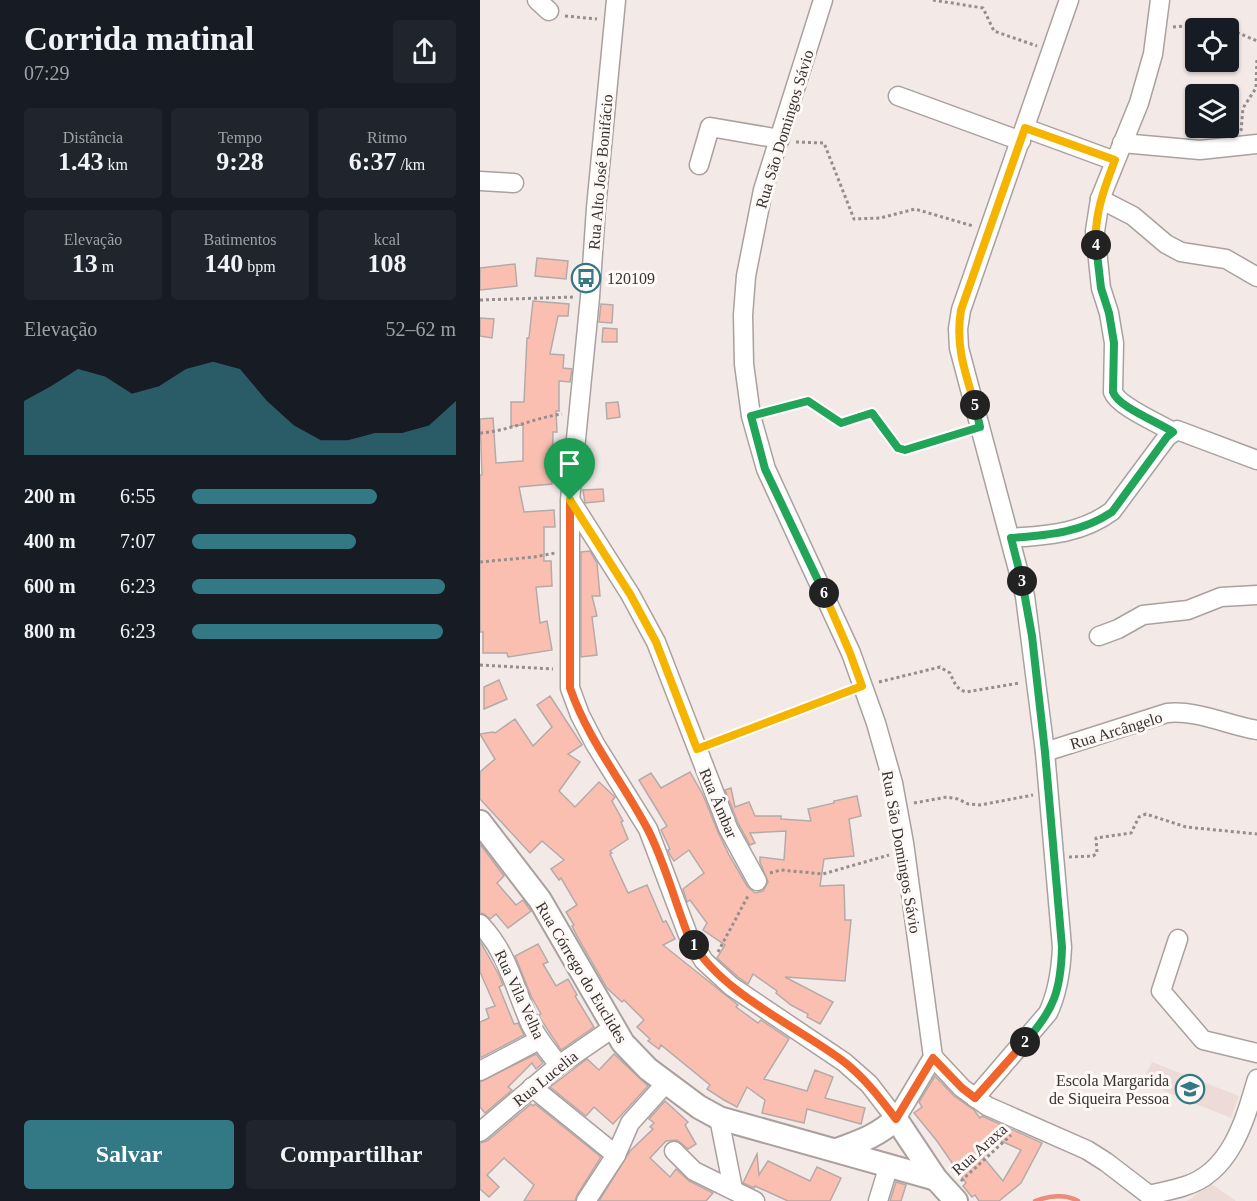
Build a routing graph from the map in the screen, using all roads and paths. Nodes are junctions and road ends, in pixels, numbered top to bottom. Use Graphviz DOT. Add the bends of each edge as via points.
graph roads {
  1 [pos="616,0"];
  2 [pos="823,0"];
  3 [pos="933,0"];
  4 [pos="1069,0"];
  5 [pos="1160,0"];
  6 [pos="543,5"];
  7 [pos="614,20"];
  8 [pos="1156,29"];
  9 [pos="1257,41"];
  10 [pos="1052,51"];
  11 [pos="1257,58"];
  12 [pos="898,96"];
  13 [pos="1023,134"];
  14 [pos="779,140"];
  15 [pos="1122,143"];
  16 [pos="1248,145"];
  17 [pos="1115,160"];
  18 [pos="699,165"];
  19 [pos="480,181"];
  20 [pos="513,183"];
  21 [pos="1100,199"];
  22 [pos="990,231"];
  23 [pos="1257,277"];
  24 [pos="590,297"];
  25 [pos="480,300"];
  26 [pos="579,414"];
  27 [pos="751,416"];
  28 [pos="980,427"];
  29 [pos="1173,432"];
  30 [pos="480,433"];
  31 [pos="1257,460"];
  32 [pos="570,500"];
  33 [pos="1011,538"];
  34 [pos="570,549"];
  35 [pos="480,562"];
  36 [pos="1257,594"];
  37 [pos="1099,636"];
  38 [pos="480,665"];
  39 [pos="569,669"];
  40 [pos="1036,679"];
  41 [pos="862,686"];
  42 [pos="1257,730"];
  43 [pos="697,749"];
  44 [pos="1045,752"];
  45 [pos="1049,792"];
  46 [pos="897,805"];
  47 [pos="480,822"];
  48 [pos="1257,834"];
  49 [pos="905,852"];
  50 [pos="1054,857"];
  51 [pos="757,881"];
  52 [pos="480,924"];
  53 [pos="1178,939"];
  54 [pos="710,967"];
  55 [pos="613,1028"];
  56 [pos="539,1040"];
  57 [pos="1257,1053"];
  58 [pos="933,1058"];
  59 [pos="559,1065"];
  60 [pos="480,1071"];
  61 [pos="1257,1079"];
  62 [pos="666,1083"];
  63 [pos="532,1087"];
  64 [pos="975,1098"];
  65 [pos="719,1118"];
  66 [pos="896,1119"];
  67 [pos="1025,1123"];
  68 [pos="480,1132"];
  69 [pos="837,1150"];
  70 [pos="674,1151"];
  71 [pos="616,1155"];
  72 [pos="889,1165"];
  73 [pos="947,1191"];
  74 [pos="728,1195"];
  75 [pos="1148,1198"];
  76 [pos="586,1201"];
  77 [pos="755,1201"];
  78 [pos="878,1201"];
  1 -- 7 [label="street, Rua Alto José Bonifácio"];
  2 -- 14 [label="street, Rua São Domingos Sávio"];
  3 -- 10 [label="path" via="983,8 994,31"];
  4 -- 10 [label="street"];
  5 -- 8 [label="street"];
  6 -- 7 [label="path" via="563,16"];
  7 -- 24 [label="street, Rua Alto José Bonifácio"];
  8 -- 9 [label="path" via="1215,23"];
  8 -- 15 [label="street" via="1154,54"];
  10 -- 13 [label="street"];
  11 -- 16 [label="path" via="1256,88 1243,108"];
  12 -- 13 [label="street"];
  13 -- 17 [label="street"];
  13 -- 22 [label="street"];
  14 -- 18 [label="street" via="710,127"];
  14 -- 22 [label="path" via="824,143 854,219 880,218 915,209"];
  14 -- 27 [label="street, Rua São Domingos Sávio" via="763,190 746,276 744,364"];
  15 -- 16 [label="street" via="1200,150"];
  15 -- 17 [label="street"];
  17 -- 21 [label="street"];
  19 -- 20 [label="street"];
  21 -- 23 [label="street" via="1133,216 1181,252 1226,260"];
  21 -- 29 [label="street" via="1095,231 1101,288 1113,335 1113,392 1122,405"];
  22 -- 28 [label="street" via="961,310 958,329 959,348"];
  24 -- 25 [label="path"];
  24 -- 26 [label="street, Rua Alto José Bonifácio"];
  26 -- 30 [label="path" via="529,420"];
  26 -- 32 [label="street, Rua Alto José Bonifácio"];
  27 -- 28 [label="path" via="808,401 841,423 872,413 898,448 905,450"];
  27 -- 41 [label="street, Rua São Domingos Sávio" via="765,469 846,642"];
  28 -- 33 [label="street"];
  29 -- 31 [label="street" via="1186,432"];
  29 -- 33 [label="street" via="1112,512 1103,518 1060,534"];
  32 -- 34 [label="street, Rua Alto José Bonifácio"];
  32 -- 43 [label="street, Rua Âmbar" via="656,642"];
  33 -- 40 [label="street" via="1026,596"];
  34 -- 35 [label="path"];
  34 -- 39 [label="street, Rua Alto José Bonifácio"];
  36 -- 37 [label="street" via="1221,597 1188,610 1143,615"];
  38 -- 39 [label="path"];
  39 -- 54 [label="street, Rua Alto José Bonifácio" via="570,688 580,715 648,829 688,935"];
  40 -- 41 [label="path" via="966,692 959,690 950,673 940,667"];
  40 -- 44 [label="street"];
  41 -- 43 [label="path"];
  41 -- 46 [label="street, Rua São Domingos Sávio"];
  42 -- 44 [label="street, Rua Arcângelo" via="1188,713 1167,713"];
  43 -- 51 [label="street, Rua Âmbar" via="728,828"];
  44 -- 45 [label="street"];
  45 -- 46 [label="path" via="980,805 947,797"];
  45 -- 50 [label="street"];
  46 -- 49 [label="street, Rua São Domingos Sávio"];
  47 -- 55 [label="main road, Rua Córrego do Euclides" via="540,900"];
  48 -- 50 [label="path" via="1186,827 1146,814 1139,817 1131,833 1096,838 1097,853 1093,856"];
  49 -- 51 [label="path" via="823,874 781,870"];
  49 -- 58 [label="street, Rua São Domingos Sávio"];
  50 -- 64 [label="street" via="1062,947 1054,1001 1039,1026"];
  51 -- 54 [label="path"];
  52 -- 56 [label="street, Rua Vila Velha" via="502,953"];
  53 -- 57 [label="street" via="1154,994 1203,1040"];
  54 -- 66 [label="street, Rua Alto José Bonifácio" via="731,986 844,1062 869,1084"];
  55 -- 59 [label="street, Rua Lucelia"];
  55 -- 62 [label="main road, Rua Córrego do Euclides" via="648,1069"];
  56 -- 59 [label="street, Rua Vila Velha"];
  56 -- 60 [label="street"];
  58 -- 64 [label="street"];
  58 -- 66 [label="street"];
  59 -- 63 [label="street, Rua Lucelia"];
  61 -- 75 [label="street" via="1234,1145 1221,1162 1187,1186"];
  62 -- 65 [label="main road, Rua Córrego do Euclides"];
  62 -- 71 [label="street" via="630,1124"];
  63 -- 68 [label="street, Rua Lucelia"];
  63 -- 71 [label="street"];
  64 -- 67 [label="street"];
  65 -- 69 [label="main road, Rua Córrego do Euclides"];
  65 -- 74 [label="street"];
  66 -- 69 [label="main road" via="870,1138"];
  66 -- 73 [label="main road, Rua Alto José Bonifácio"];
  67 -- 73 [label="path, Rua Araxa"];
  67 -- 75 [label="street" via="1087,1150"];
  69 -- 72 [label="main road, Rua Córrego do Euclides"];
  70 -- 74 [label="street"];
  71 -- 76 [label="street"];
  72 -- 73 [label="main road, Rua Córrego do Euclides"];
  72 -- 78 [label="street"];
  74 -- 77 [label="street"];
}
